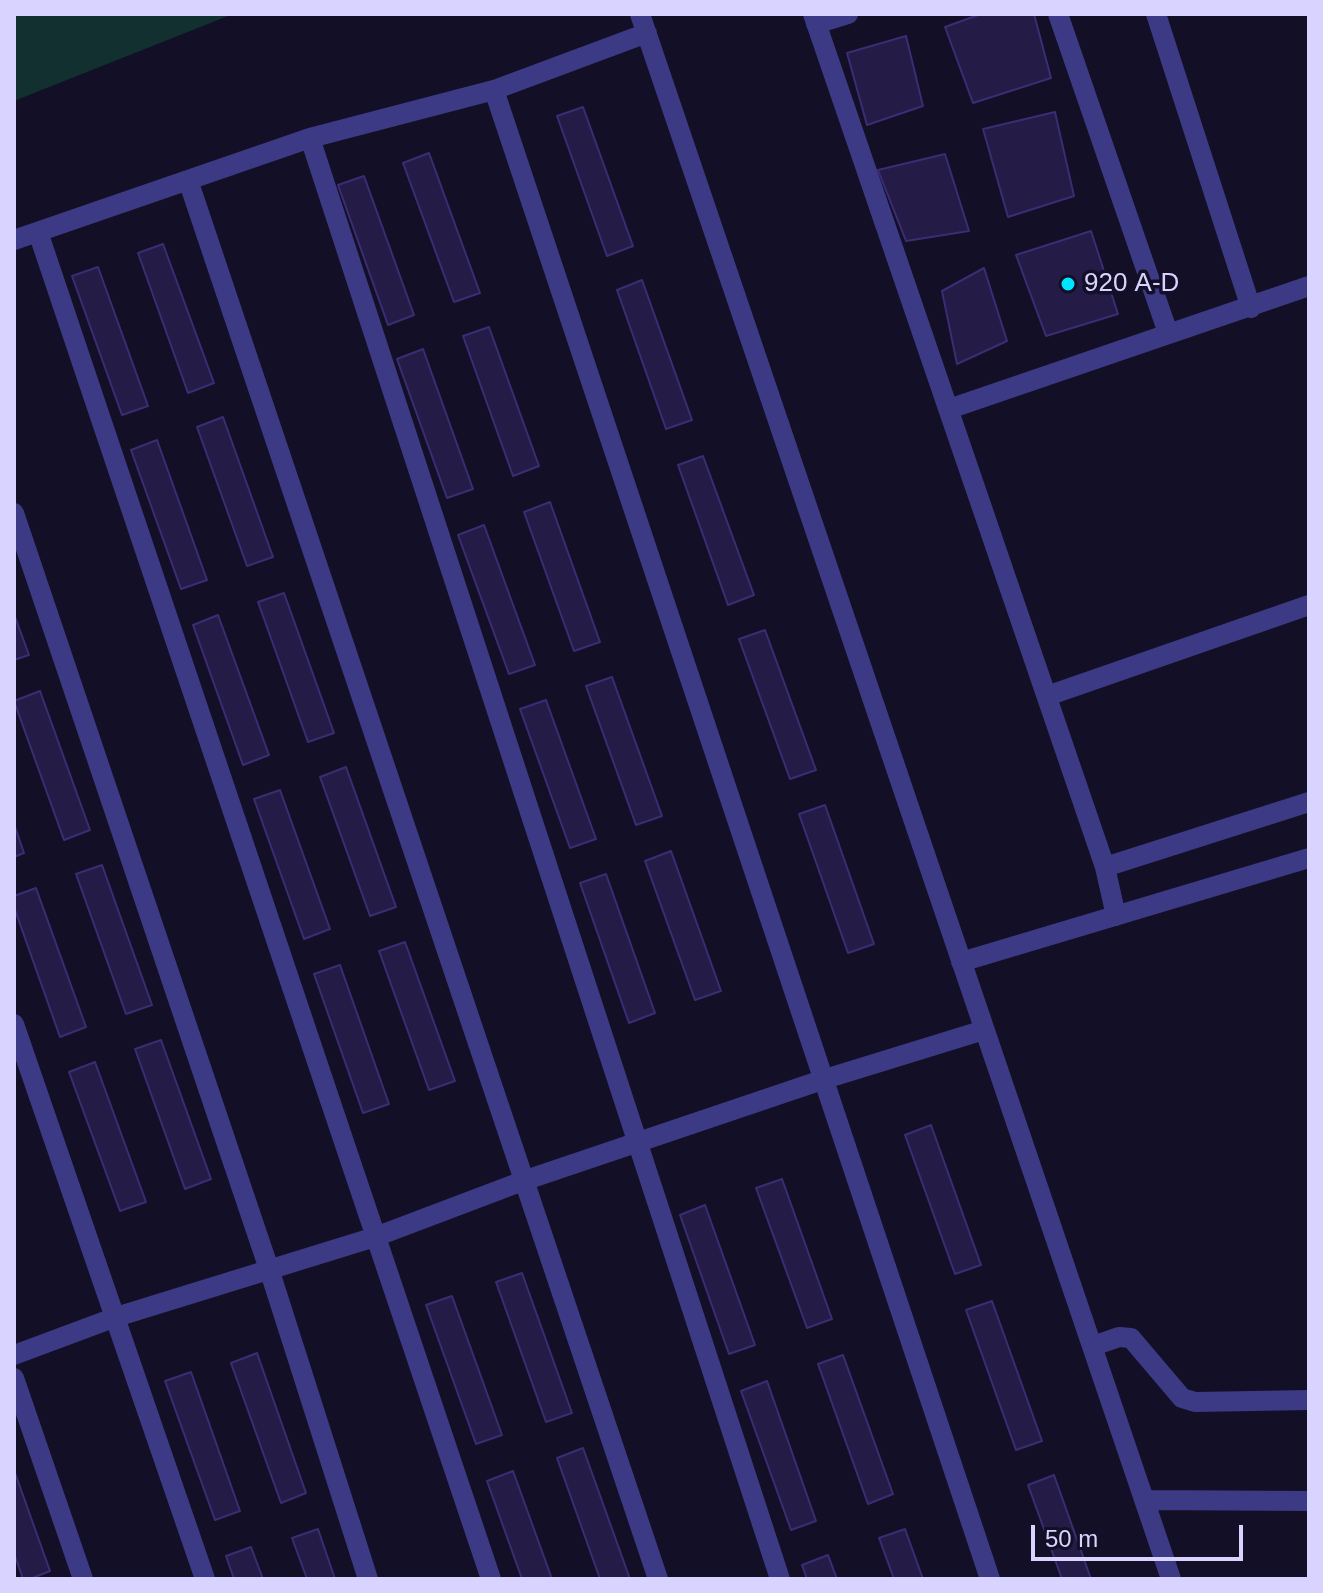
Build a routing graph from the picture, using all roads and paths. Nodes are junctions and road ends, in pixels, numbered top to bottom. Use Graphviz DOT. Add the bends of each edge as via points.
graph roads {
  1 [pos="848,14"];
  2 [pos="1058,14"];
  3 [pos="1156,14"];
  4 [pos="814,19"];
  5 [pos="644,23"];
  6 [pos="494,90"];
  7 [pos="310,138"];
  8 [pos="188,180"];
  9 [pos="38,232"];
  10 [pos="14,240"];
  11 [pos="1309,286"];
  12 [pos="1251,308"];
  13 [pos="1168,333"];
  14 [pos="949,409"];
  15 [pos="14,513"];
  16 [pos="1309,605"];
  17 [pos="1047,696"];
  18 [pos="1309,802"];
  19 [pos="1309,858"];
  20 [pos="1105,867"];
  21 [pos="1116,916"];
  22 [pos="961,962"];
  23 [pos="14,1024"];
  24 [pos="984,1030"];
  25 [pos="825,1079"];
  26 [pos="635,1143"];
  27 [pos="523,1181"];
  28 [pos="375,1237"];
  29 [pos="270,1272"];
  30 [pos="116,1317"];
  31 [pos="1093,1346"];
  32 [pos="14,1355"];
  33 [pos="14,1378"];
  34 [pos="1309,1400"];
  35 [pos="1145,1500"];
  36 [pos="1309,1501"];
  37 [pos="83,1579"];
  38 [pos="205,1579"];
  39 [pos="368,1579"];
  40 [pos="491,1579"];
  41 [pos="658,1579"];
  42 [pos="780,1579"];
  43 [pos="990,1579"];
  44 [pos="1171,1579"];
  1 -- 4 [label="street"];
  2 -- 13 [label="street"];
  3 -- 12 [label="street"];
  4 -- 14 [label="street"];
  5 -- 6 [label="street"];
  5 -- 22 [label="street"];
  6 -- 7 [label="street"];
  6 -- 25 [label="street"];
  7 -- 8 [label="street"];
  7 -- 26 [label="street"];
  8 -- 9 [label="street"];
  8 -- 27 [label="street"];
  9 -- 10 [label="street"];
  9 -- 28 [label="street"];
  11 -- 12 [label="street"];
  12 -- 13 [label="street"];
  13 -- 14 [label="street"];
  14 -- 17 [label="street"];
  15 -- 29 [label="street"];
  16 -- 17 [label="street"];
  17 -- 20 [label="street"];
  18 -- 20 [label="street"];
  19 -- 21 [label="street"];
  20 -- 21 [label="street"];
  21 -- 22 [label="street"];
  22 -- 24 [label="street"];
  23 -- 30 [label="street"];
  24 -- 25 [label="street"];
  24 -- 31 [label="street"];
  25 -- 26 [label="street"];
  25 -- 43 [label="street"];
  26 -- 27 [label="street"];
  26 -- 42 [label="street"];
  27 -- 28 [label="street"];
  27 -- 41 [label="street"];
  28 -- 29 [label="street"];
  28 -- 40 [label="street"];
  29 -- 30 [label="street"];
  29 -- 39 [label="street"];
  30 -- 32 [label="street"];
  30 -- 38 [label="street"];
  31 -- 34 [label="street" via="1131,1338 1182,1398 1195,1402"];
  31 -- 35 [label="street"];
  33 -- 37 [label="street"];
  35 -- 36 [label="street"];
  35 -- 44 [label="street"];
}
